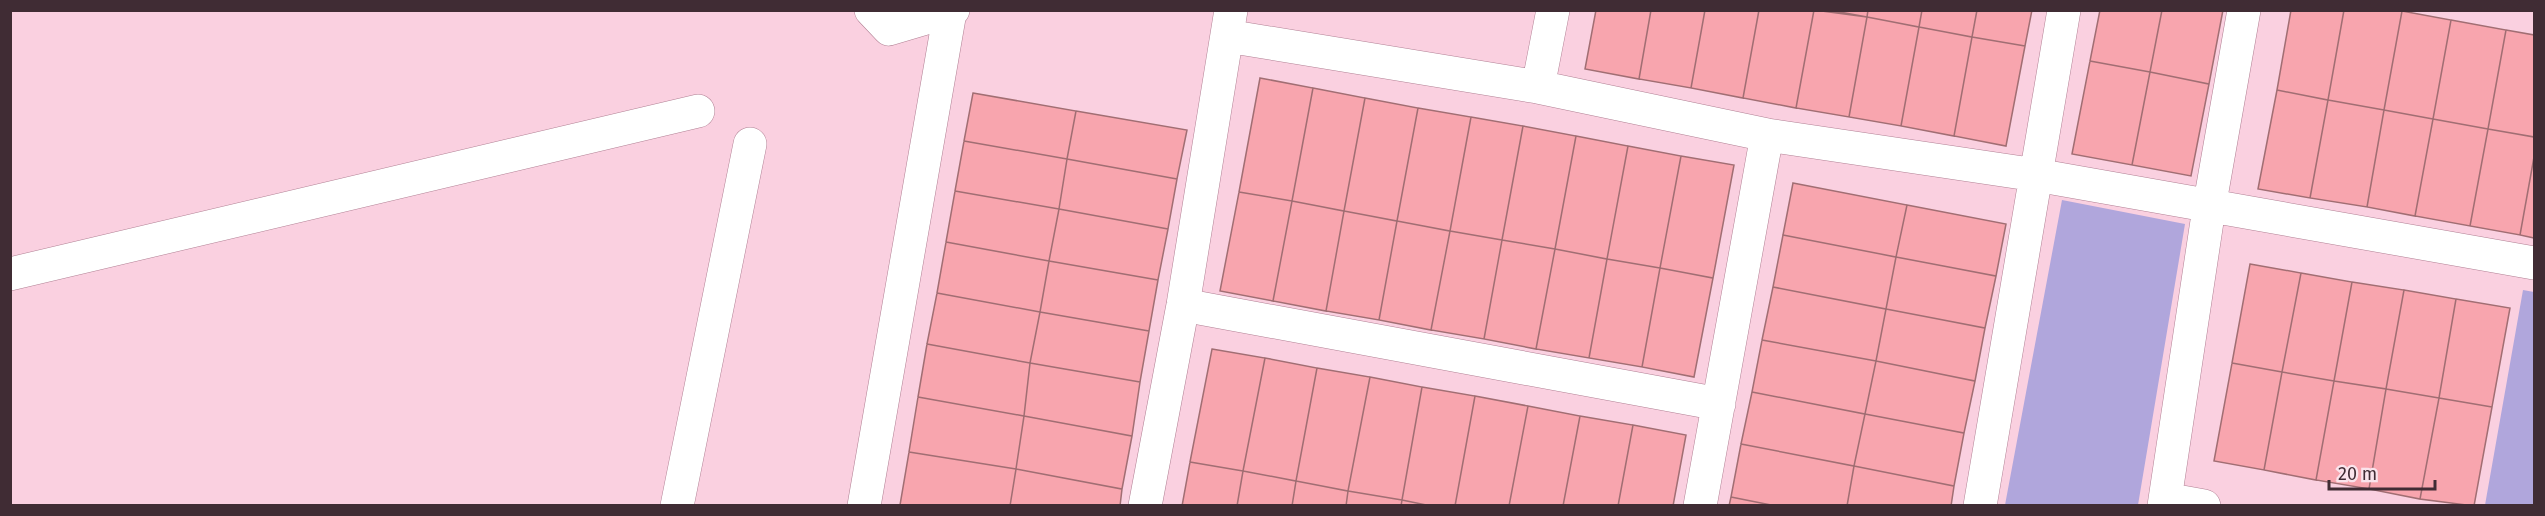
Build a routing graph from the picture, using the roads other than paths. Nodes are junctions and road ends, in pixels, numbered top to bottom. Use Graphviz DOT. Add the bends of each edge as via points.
graph roads {
  1 [pos="871,10"];
  2 [pos="1553,10"];
  3 [pos="2064,10"];
  4 [pos="2244,10"];
  5 [pos="952,11"];
  6 [pos="1229,23"];
  7 [pos="1538,87"];
  8 [pos="698,111"];
  9 [pos="1767,135"];
  10 [pos="750,144"];
  11 [pos="2036,175"];
  12 [pos="2209,208"];
  13 [pos="2535,263"];
  14 [pos="10,274"];
  15 [pos="1183,305"];
  16 [pos="1719,404"];
  17 [pos="2165,502"];
  18 [pos="677,506"];
  19 [pos="864,506"];
  20 [pos="1145,506"];
  21 [pos="1700,506"];
  22 [pos="1980,506"];
  23 [pos="2204,506"];
  1 -- 5 [label="street" via="889,29"];
  2 -- 7 [label="street"];
  3 -- 11 [label="street"];
  4 -- 12 [label="street"];
  5 -- 19 [label="street"];
  6 -- 7 [label="street"];
  6 -- 15 [label="street"];
  7 -- 9 [label="street"];
  8 -- 14 [label="street"];
  9 -- 11 [label="street"];
  9 -- 16 [label="street"];
  10 -- 18 [label="street"];
  11 -- 12 [label="street"];
  11 -- 22 [label="street"];
  12 -- 13 [label="street"];
  12 -- 17 [label="street"];
  15 -- 16 [label="street"];
  15 -- 20 [label="street"];
  16 -- 21 [label="street"];
  17 -- 23 [label="street"];
}
